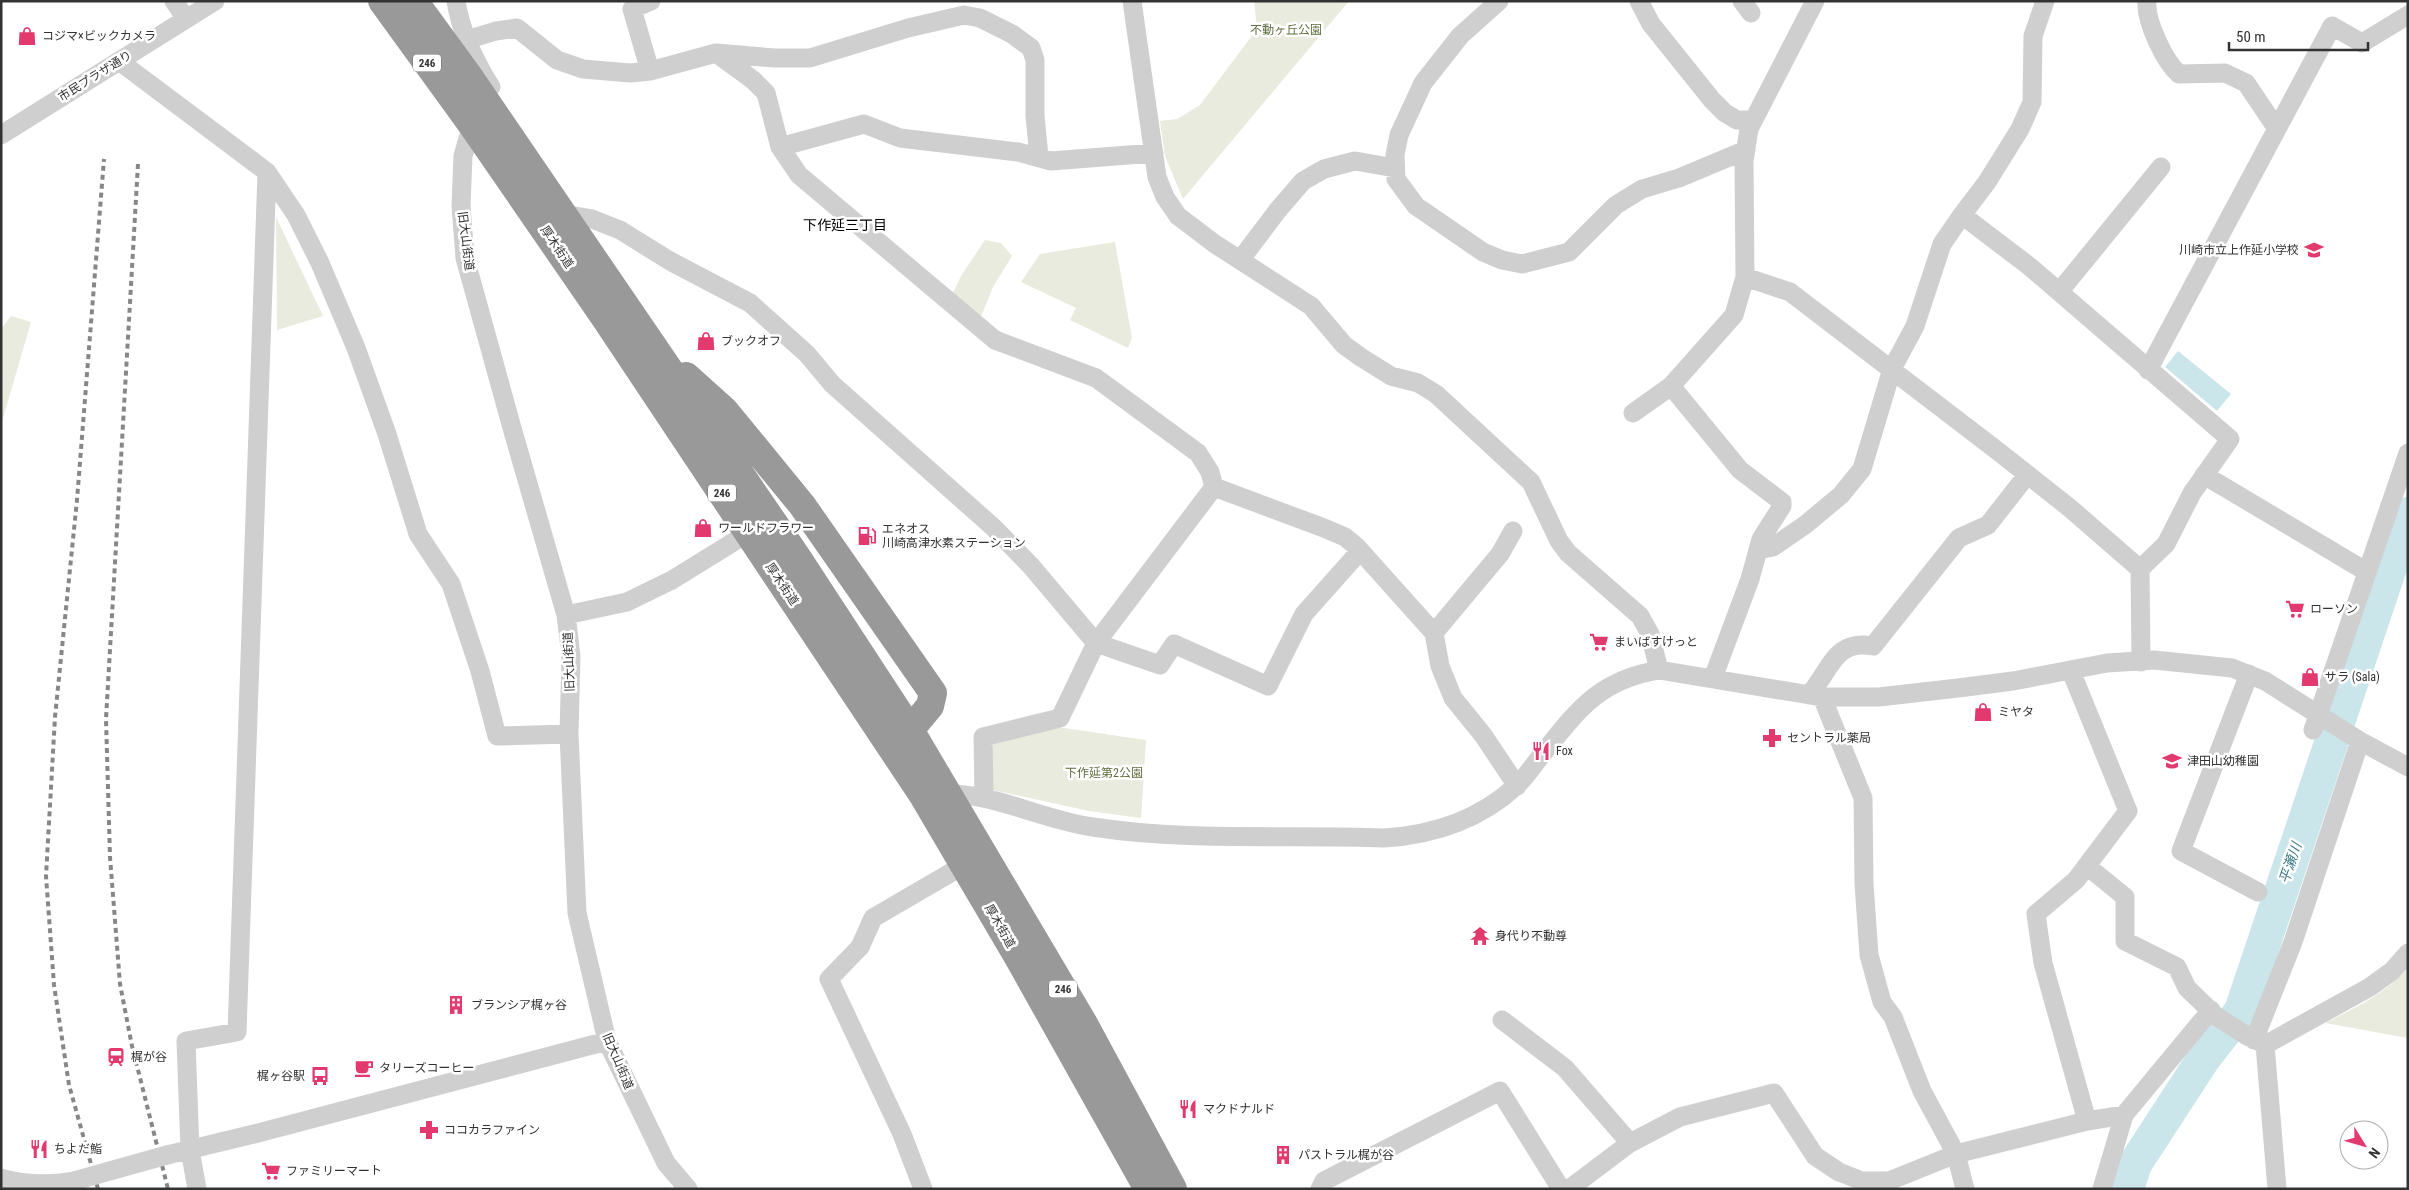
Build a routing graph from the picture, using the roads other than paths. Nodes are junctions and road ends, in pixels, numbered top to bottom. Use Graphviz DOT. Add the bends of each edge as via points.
graph roads {
  1 [pos="174,1"];
  2 [pos="215,1"];
  3 [pos="382,1"];
  4 [pos="414,1"];
  5 [pos="456,1"];
  6 [pos="651,1"];
  7 [pos="1132,1"];
  8 [pos="1499,1"];
  9 [pos="1639,1"];
  10 [pos="1815,1"];
  11 [pos="2045,1"];
  12 [pos="2147,1"];
  13 [pos="979,9"];
  14 [pos="2408,15"];
  15 [pos="186,20"];
  16 [pos="466,40"];
  17 [pos="716,53"];
  18 [pos="118,62"];
  19 [pos="650,71"];
  20 [pos="1753,120"];
  21 [pos="472,125"];
  22 [pos="2277,129"];
  23 [pos="1,135"];
  24 [pos="780,147"];
  25 [pos="1746,150"];
  26 [pos="518,151"];
  27 [pos="1154,153"];
  28 [pos="1039,157"];
  29 [pos="2161,167"];
  30 [pos="1395,168"];
  31 [pos="267,172"];
  32 [pos="561,214"];
  33 [pos="1962,214"];
  34 [pos="1241,259"];
  35 [pos="1745,277"];
  36 [pos="2059,292"];
  37 [pos="651,344"];
  38 [pos="1892,369"];
  39 [pos="2148,370"];
  40 [pos="1671,386"];
  41 [pos="1633,413"];
  42 [pos="2408,453"];
  43 [pos="2028,475"];
  44 [pos="2204,475"];
  45 [pos="1214,487"];
  46 [pos="1513,531"];
  47 [pos="748,532"];
  48 [pos="1758,550"];
  49 [pos="1360,551"];
  50 [pos="2140,569"];
  51 [pos="2367,572"];
  52 [pos="566,615"];
  53 [pos="1434,633"];
  54 [pos="1096,643"];
  55 [pos="2141,662"];
  56 [pos="1659,670"];
  57 [pos="2071,671"];
  58 [pos="2249,674"];
  59 [pos="1713,678"];
  60 [pos="1815,696"];
  61 [pos="2318,720"];
  62 [pos="910,730"];
  63 [pos="569,734"];
  64 [pos="2358,740"];
  65 [pos="2408,767"];
  66 [pos="1517,786"];
  67 [pos="934,794"];
  68 [pos="984,797"];
  69 [pos="964,865"];
  70 [pos="2087,866"];
  71 [pos="2258,892"];
  72 [pos="2408,953"];
  73 [pos="2214,1013"];
  74 [pos="1502,1020"];
  75 [pos="2255,1040"];
  76 [pos="607,1041"];
  77 [pos="2124,1115"];
  78 [pos="2087,1121"];
  79 [pos="1630,1143"];
  80 [pos="190,1150"];
  81 [pos="1956,1154"];
  82 [pos="1,1178"];
  83 [pos="197,1189"];
  84 [pos="688,1189"];
  85 [pos="923,1189"];
  86 [pos="1148,1189"];
  87 [pos="1173,1189"];
  88 [pos="1320,1189"];
  89 [pos="1561,1189"];
  90 [pos="1570,1189"];
  91 [pos="1965,1189"];
  92 [pos="2102,1189"];
  93 [pos="2278,1189"];
  1 -- 15 [label="street"];
  2 -- 15 [label="street, 市民プラザ通り"];
  3 -- 21 [label="highway, 厚木街道 / 246"];
  4 -- 26 [label="highway, 厚木街道 / 246"];
  5 -- 16 [label="street"];
  6 -- 19 [label="street" via="632,9"];
  7 -- 27 [label="street"];
  8 -- 30 [label="street" via="1460,36 1423,82 1399,135"];
  9 -- 20 [label="street" via="1651,24 1712,100 1737,120"];
  10 -- 20 [label="street"];
  11 -- 33 [label="street" via="2033,36 2032,102 2020,129 1987,182"];
  12 -- 22 [label="street" via="2150,22 2170,66 2179,74 2225,73 2246,84"];
  13 -- 17 [label="street" via="810,58"];
  13 -- 28 [label="street" via="1031,48 1035,60"];
  14 -- 22 [label="street" via="2362,43 2332,26"];
  15 -- 18 [label="street, 市民プラザ通り"];
  16 -- 19 [label="street" via="517,28 557,60 583,69 630,73"];
  16 -- 26 [label="street" via="474,60 503,105"];
  17 -- 19 [label="street"];
  17 -- 24 [label="street" via="766,93"];
  18 -- 23 [label="street, 市民プラザ通り"];
  18 -- 31 [label="street"];
  20 -- 25 [label="street"];
  21 -- 47 [label="highway, 厚木街道 / 246" via="648,380"];
  21 -- 52 [label="street, 旧大山街道" via="463,156 461,206 466,258"];
  22 -- 39 [label="street"];
  24 -- 28 [label="street" via="864,124 900,138"];
  24 -- 45 [label="street" via="799,175 995,340 1096,378 1198,452 1210,472"];
  25 -- 30 [label="street" via="1679,178 1642,189 1616,204 1569,252 1522,264 1483,252 1416,206 1396,179"];
  25 -- 35 [label="street"];
  26 -- 32 [label="highway, 厚木街道 / 246"];
  27 -- 28 [label="street" via="1061,161"];
  27 -- 34 [label="street" via="1157,177 1178,216"];
  29 -- 36 [label="street"];
  30 -- 34 [label="street" via="1355,161 1324,169 1304,181"];
  31 -- 63 [label="street" via="296,216 320,263 356,348 418,534 452,584 497,736"];
  31 -- 80 [label="street" via="237,1032 186,1041"];
  32 -- 37 [label="highway, 厚木街道 / 246"];
  32 -- 54 [label="street" via="592,219 620,230 670,261 750,303 807,354 832,384 993,527 1031,566"];
  33 -- 36 [label="street"];
  33 -- 38 [label="street" via="1942,244 1915,326"];
  34 -- 56 [label="street" via="1311,306 1344,344 1362,358 1391,376 1418,382 1436,394 1531,482 1558,541 1640,616 1650,634"];
  35 -- 38 [label="street" via="1790,292"];
  35 -- 40 [label="street" via="1734,315"];
  36 -- 39 [label="street"];
  37 -- 62 [label="highway, 厚木街道 / 246" via="797,557"];
  37 -- 62 [label="highway, 246" via="725,412 802,505 933,693 930,706"];
  38 -- 43 [label="street"];
  38 -- 48 [label="street" via="1862,469 1841,495 1805,525 1773,547"];
  39 -- 44 [label="street" via="2230,439"];
  40 -- 41 [label="street"];
  40 -- 48 [label="street" via="1740,470 1782,502"];
  42 -- 51 [label="street"];
  43 -- 50 [label="street"];
  43 -- 60 [label="street" via="1988,526 1960,538 1873,646 1854,644 1843,648"];
  44 -- 50 [label="street" via="2166,544"];
  44 -- 51 [label="street"];
  45 -- 49 [label="street" via="1345,537"];
  45 -- 54 [label="street"];
  46 -- 53 [label="street" via="1500,554"];
  47 -- 52 [label="street" via="672,580 627,602"];
  47 -- 67 [label="highway, 厚木街道 / 246"];
  48 -- 59 [label="street"];
  49 -- 53 [label="street"];
  49 -- 54 [label="street" via="1304,614 1268,686 1174,644 1160,666"];
  50 -- 55 [label="street"];
  51 -- 61 [label="street"];
  52 -- 63 [label="street, 旧大山街道" via="571,656"];
  53 -- 66 [label="street" via="1440,666 1453,698"];
  54 -- 68 [label="street" via="1060,718 983,737"];
  55 -- 57 [label="street" via="2107,663"];
  55 -- 58 [label="street" via="2197,664 2232,668"];
  56 -- 59 [label="street"];
  56 -- 66 [label="street" via="1639,673 1608,686 1583,705"];
  57 -- 60 [label="street" via="1919,693"];
  57 -- 70 [label="street" via="2128,810"];
  58 -- 61 [label="street" via="2281,690"];
  58 -- 71 [label="street" via="2181,851"];
  59 -- 60 [label="street"];
  60 -- 81 [label="street" via="1863,798 1869,955 1882,1002 1893,1017 1922,1091"];
  61 -- 64 [label="street"];
  62 -- 67 [label="highway, 厚木街道 / 246"];
  63 -- 76 [label="street, 旧大山街道" via="577,913"];
  64 -- 65 [label="street"];
  64 -- 75 [label="street" via="2293,942"];
  66 -- 68 [label="street" via="1469,818 1445,828 1384,838 1202,836 1102,828 1033,813"];
  67 -- 68 [label="street"];
  67 -- 69 [label="highway, 厚木街道 / 246"];
  67 -- 87 [label="highway, 厚木街道 / 246" via="1084,1024"];
  69 -- 85 [label="street" via="873,918 860,947 829,979 902,1134"];
  69 -- 86 [label="highway, 厚木街道 / 246"];
  70 -- 73 [label="street" via="2125,897 2126,941 2177,967 2187,988"];
  70 -- 78 [label="street" via="2076,880 2036,914 2043,963"];
  72 -- 75 [label="street" via="2392,971 2370,986"];
  73 -- 75 [label="street"];
  73 -- 77 [label="street"];
  74 -- 79 [label="street" via="1565,1068"];
  75 -- 93 [label="street"];
  76 -- 80 [label="street"];
  76 -- 84 [label="street, 旧大山街道" via="666,1164"];
  77 -- 78 [label="street"];
  77 -- 92 [label="street"];
  78 -- 81 [label="street"];
  79 -- 81 [label="street" via="1680,1117 1774,1093 1815,1156 1839,1172 1862,1181 1889,1181"];
  79 -- 90 [label="street"];
  80 -- 82 [label="street, bridge" via="57,1184"];
  80 -- 83 [label="street"];
  81 -- 91 [label="street"];
  88 -- 89 [label="street" via="1324,1181 1500,1091"];
}
